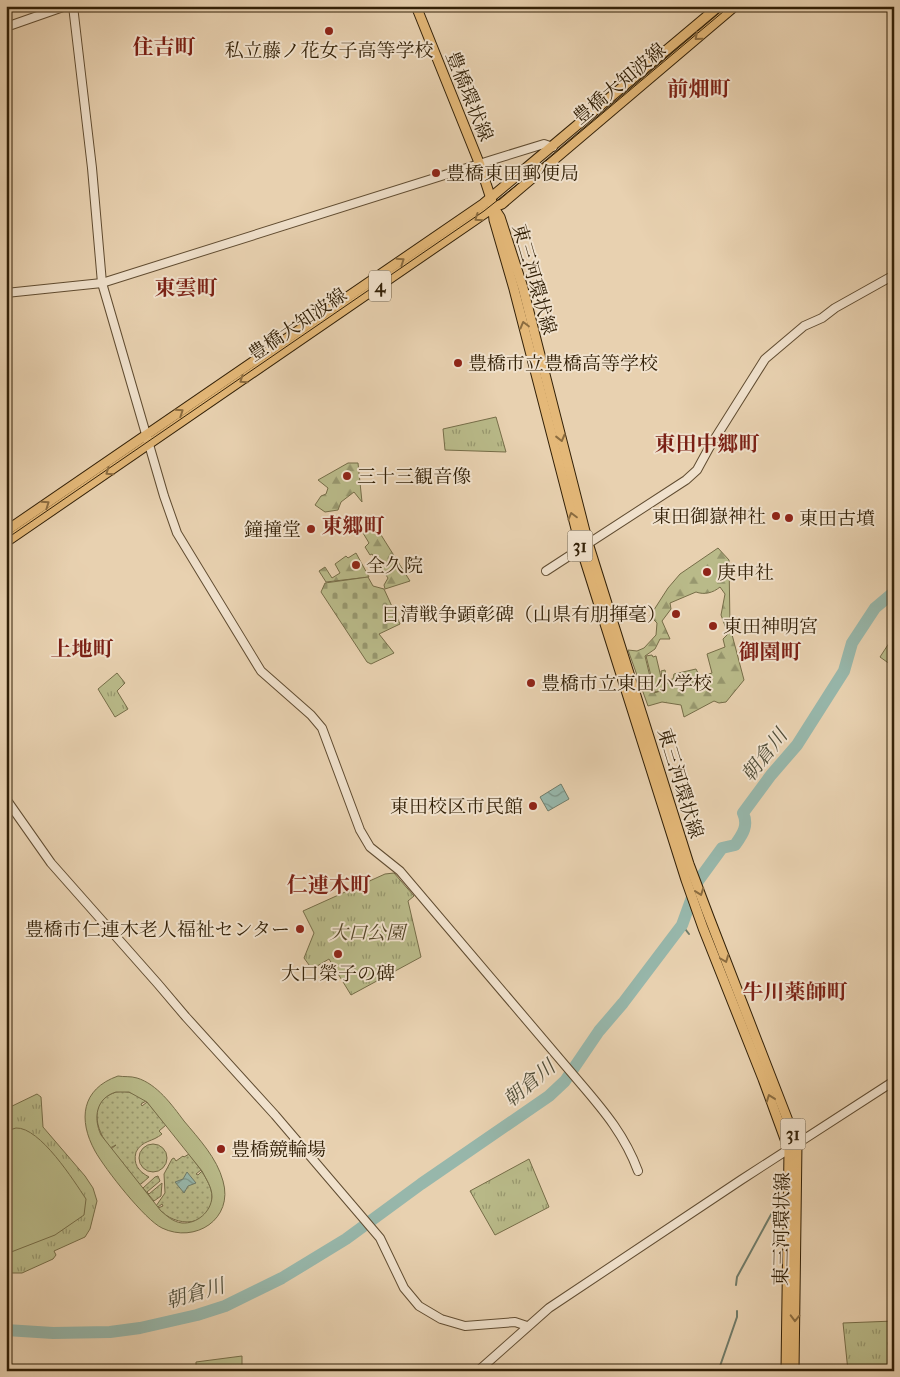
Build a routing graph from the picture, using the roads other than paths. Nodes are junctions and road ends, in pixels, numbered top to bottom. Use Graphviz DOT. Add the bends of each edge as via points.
graph roads {
  1 [pos="66,6"];
  2 [pos="73,6"];
  3 [pos="416,6"];
  4 [pos="719,6"];
  5 [pos="735,6"];
  6 [pos="6,27"];
  7 [pos="552,147"];
  8 [pos="480,165"];
  9 [pos="491,198"];
  10 [pos="494,208"];
  11 [pos="894,275"];
  12 [pos="102,282"];
  13 [pos="6,293"];
  14 [pos="147,434"];
  15 [pos="150,444"];
  16 [pos="6,531"];
  17 [pos="6,542"];
  18 [pos="584,546"];
  19 [pos="546,571"];
  20 [pos="6,799"];
  21 [pos="894,1082"];
  22 [pos="797,1144"];
  23 [pos="789,1150"];
  24 [pos="638,1171"];
  25 [pos="527,1326"];
  26 [pos="478,1371"];
  27 [pos="786,1371"];
  28 [pos="794,1371"];
  1 -- 6 [label="street"];
  2 -- 12 [label="street"];
  3 -- 8 [label="main road, 豊橋環状線"];
  4 -- 7 [label="main road, 豊橋大知波線 / 4"];
  5 -- 10 [label="main road, 豊橋大知波線 / 4, one-way"];
  7 -- 8 [label="street" via="544,144"];
  7 -- 9 [label="main road, 豊橋大知波線 / 4"];
  8 -- 9 [label="main road, 豊橋環状線"];
  8 -- 12 [label="street"];
  9 -- 10 [label="main road, 東三河環状線 / 31"];
  14 -- 9 [label="main road, 豊橋大知波線 / 4, one-way"];
  10 -- 15 [label="main road, 豊橋大知波線 / 4, one-way"];
  10 -- 18 [label="main road, 東三河環状線 / 31" via="500,217 523,288"];
  11 -- 18 [label="street" via="804,326 765,359 697,470"];
  12 -- 13 [label="street"];
  12 -- 14 [label="street"];
  14 -- 15 [label="street"];
  16 -- 14 [label="main road, 豊橋大知波線 / 4, one-way"];
  15 -- 17 [label="main road, 豊橋大知波線 / 4, one-way"];
  15 -- 24 [label="street" via="177,533 261,671 322,728 360,830 370,847 400,871 579,1081 626,1143"];
  18 -- 19 [label="street"];
  18 -- 22 [label="main road, 東三河環状線 / 31, one-way" via="707,914"];
  23 -- 18 [label="main road, 東三河環状線 / 31, one-way" via="686,880"];
  20 -- 25 [label="street" via="51,863 281,1121 380,1238 404,1288 419,1306 452,1324 515,1322"];
  21 -- 22 [label="street"];
  22 -- 23 [label="street"];
  22 -- 28 [label="main road, 東三河環状線 / 31, one-way"];
  23 -- 25 [label="street" via="611,1266"];
  23 -- 27 [label="main road, 東三河環状線 / 31"];
  25 -- 26 [label="street"];
}
